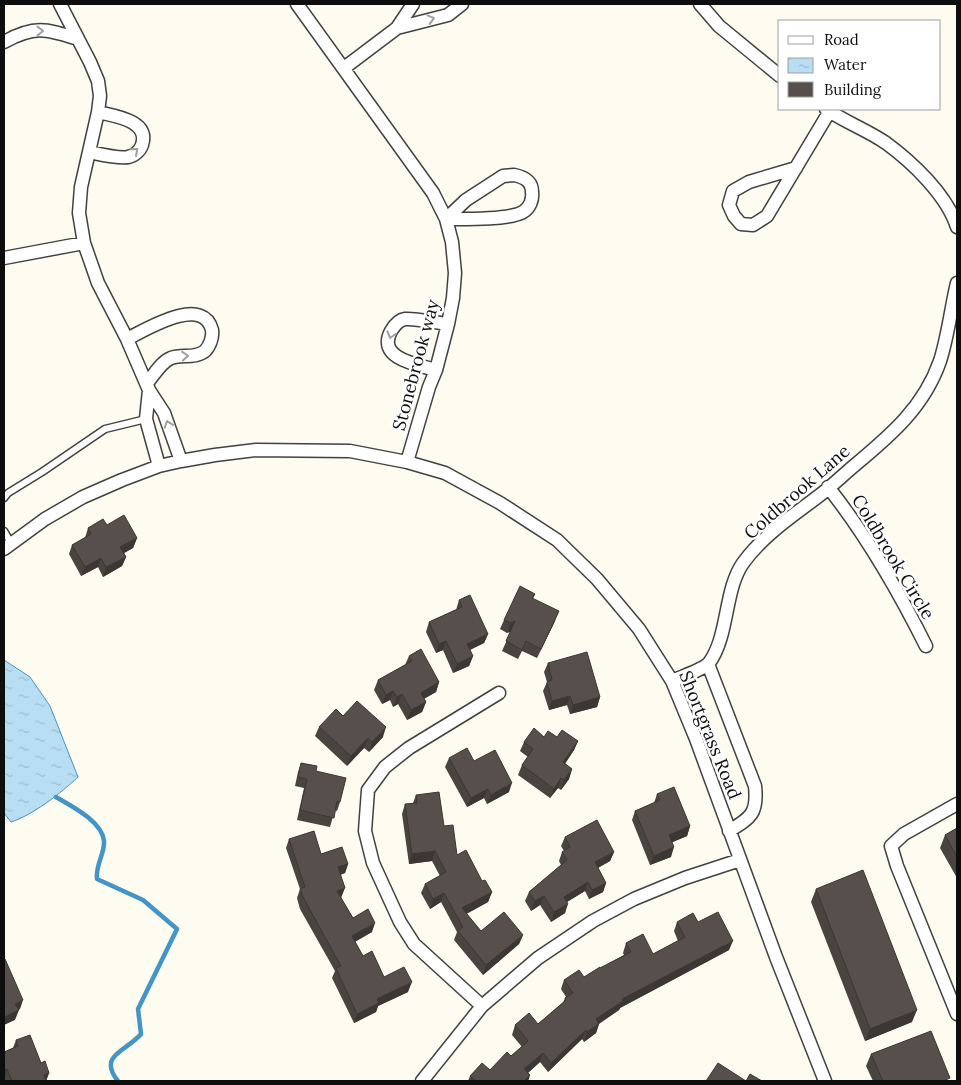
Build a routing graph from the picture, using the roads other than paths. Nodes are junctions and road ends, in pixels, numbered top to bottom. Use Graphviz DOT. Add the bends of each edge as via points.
graph roads {
  1 [pos="60,4"];
  2 [pos="297,4"];
  3 [pos="413,4"];
  4 [pos="462,4"];
  5 [pos="700,4"];
  6 [pos="397,28"];
  7 [pos="78,39"];
  8 [pos="4,42"];
  9 [pos="344,68"];
  10 [pos="778,74"];
  11 [pos="829,110"];
  12 [pos="98,112"];
  13 [pos="89,152"];
  14 [pos="796,168"];
  15 [pos="446,219"];
  16 [pos="957,226"];
  17 [pos="84,243"];
  18 [pos="4,258"];
  19 [pos="957,283"];
  20 [pos="448,324"];
  21 [pos="952,326"];
  22 [pos="127,339"];
  23 [pos="436,370"];
  24 [pos="148,386"];
  25 [pos="146,419"];
  26 [pos="181,461"];
  27 [pos="407,462"];
  28 [pos="158,466"];
  29 [pos="828,487"];
  30 [pos="4,498"];
  31 [pos="4,531"];
  32 [pos="7,546"];
  33 [pos="926,646"];
  34 [pos="708,664"];
  35 [pos="672,681"];
  36 [pos="499,693"];
  37 [pos="957,804"];
  38 [pos="729,831"];
  39 [pos="740,860"];
  40 [pos="482,1006"];
  41 [pos="957,1014"];
  42 [pos="422,1081"];
  43 [pos="825,1081"];
  1 -- 7 [label="street"];
  2 -- 9 [label="street, Stonebrook way"];
  3 -- 6 [label="street"];
  6 -- 4 [label="street, one-way" via="448,15"];
  5 -- 10 [label="street" via="719,26"];
  6 -- 9 [label="street"];
  8 -- 7 [label="street, one-way" via="38,30"];
  7 -- 12 [label="street" via="98,81"];
  9 -- 15 [label="street, Stonebrook way" via="415,165"];
  11 -- 14 [label="street"];
  11 -- 16 [label="street" via="886,143 912,164 935,189 953,214"];
  12 -- 13 [label="street"];
  13 -- 12 [label="street, one-way" via="126,158 142,145 141,130 134,123"];
  13 -- 17 [label="street" via="80,196"];
  14 -- 14 [label="street" via="768,216 753,226 742,224 734,216 729,205 733,191 749,182"];
  15 -- 15 [label="street" via="512,216 524,212 530,204 532,188 522,177 503,176 466,200"];
  15 -- 20 [label="street, Stonebrook way" via="455,274"];
  17 -- 18 [label="street"];
  17 -- 22 [label="street" via="98,283"];
  19 -- 21 [label="street, Coldbrook Lane"];
  20 -- 23 [label="street, Stonebrook way"];
  20 -- 23 [label="street, one-way" via="405,319 397,323 389,335 390,349 398,358"];
  21 -- 29 [label="street, Coldbrook Lane" via="929,385 912,412 898,428"];
  22 -- 24 [label="street"];
  24 -- 22 [label="street, one-way" via="170,359 206,350 212,329 202,317 184,314"];
  23 -- 27 [label="street, Stonebrook way"];
  24 -- 25 [label="street"];
  26 -- 24 [label="street, one-way" via="164,412"];
  25 -- 28 [label="street"];
  25 -- 30 [label="lane" via="105,429"];
  26 -- 27 [label="street, Shortgrass Road" via="256,450 350,450"];
  26 -- 28 [label="street, Shortgrass Road"];
  27 -- 35 [label="street, Shortgrass Road" via="445,473 500,503 556,540 597,579 633,622"];
  28 -- 32 [label="street, Shortgrass Road" via="83,497"];
  29 -- 33 [label="street, Coldbrook Circle" via="853,518"];
  29 -- 34 [label="street, Coldbrook Lane" via="775,531 743,563 735,579 718,644"];
  31 -- 32 [label="lane"];
  34 -- 35 [label="street"];
  34 -- 38 [label="street" via="755,786 754,810 744,822"];
  35 -- 38 [label="street, Shortgrass Road"];
  36 -- 40 [label="street" via="409,748 385,767 368,790 365,831 373,863 400,922 414,944"];
  37 -- 41 [label="street" via="904,834 891,846"];
  38 -- 39 [label="street, Shortgrass Road"];
  39 -- 40 [label="street" via="634,899 594,921 538,958"];
  39 -- 43 [label="street, Shortgrass Road"];
  40 -- 42 [label="street"];
}
